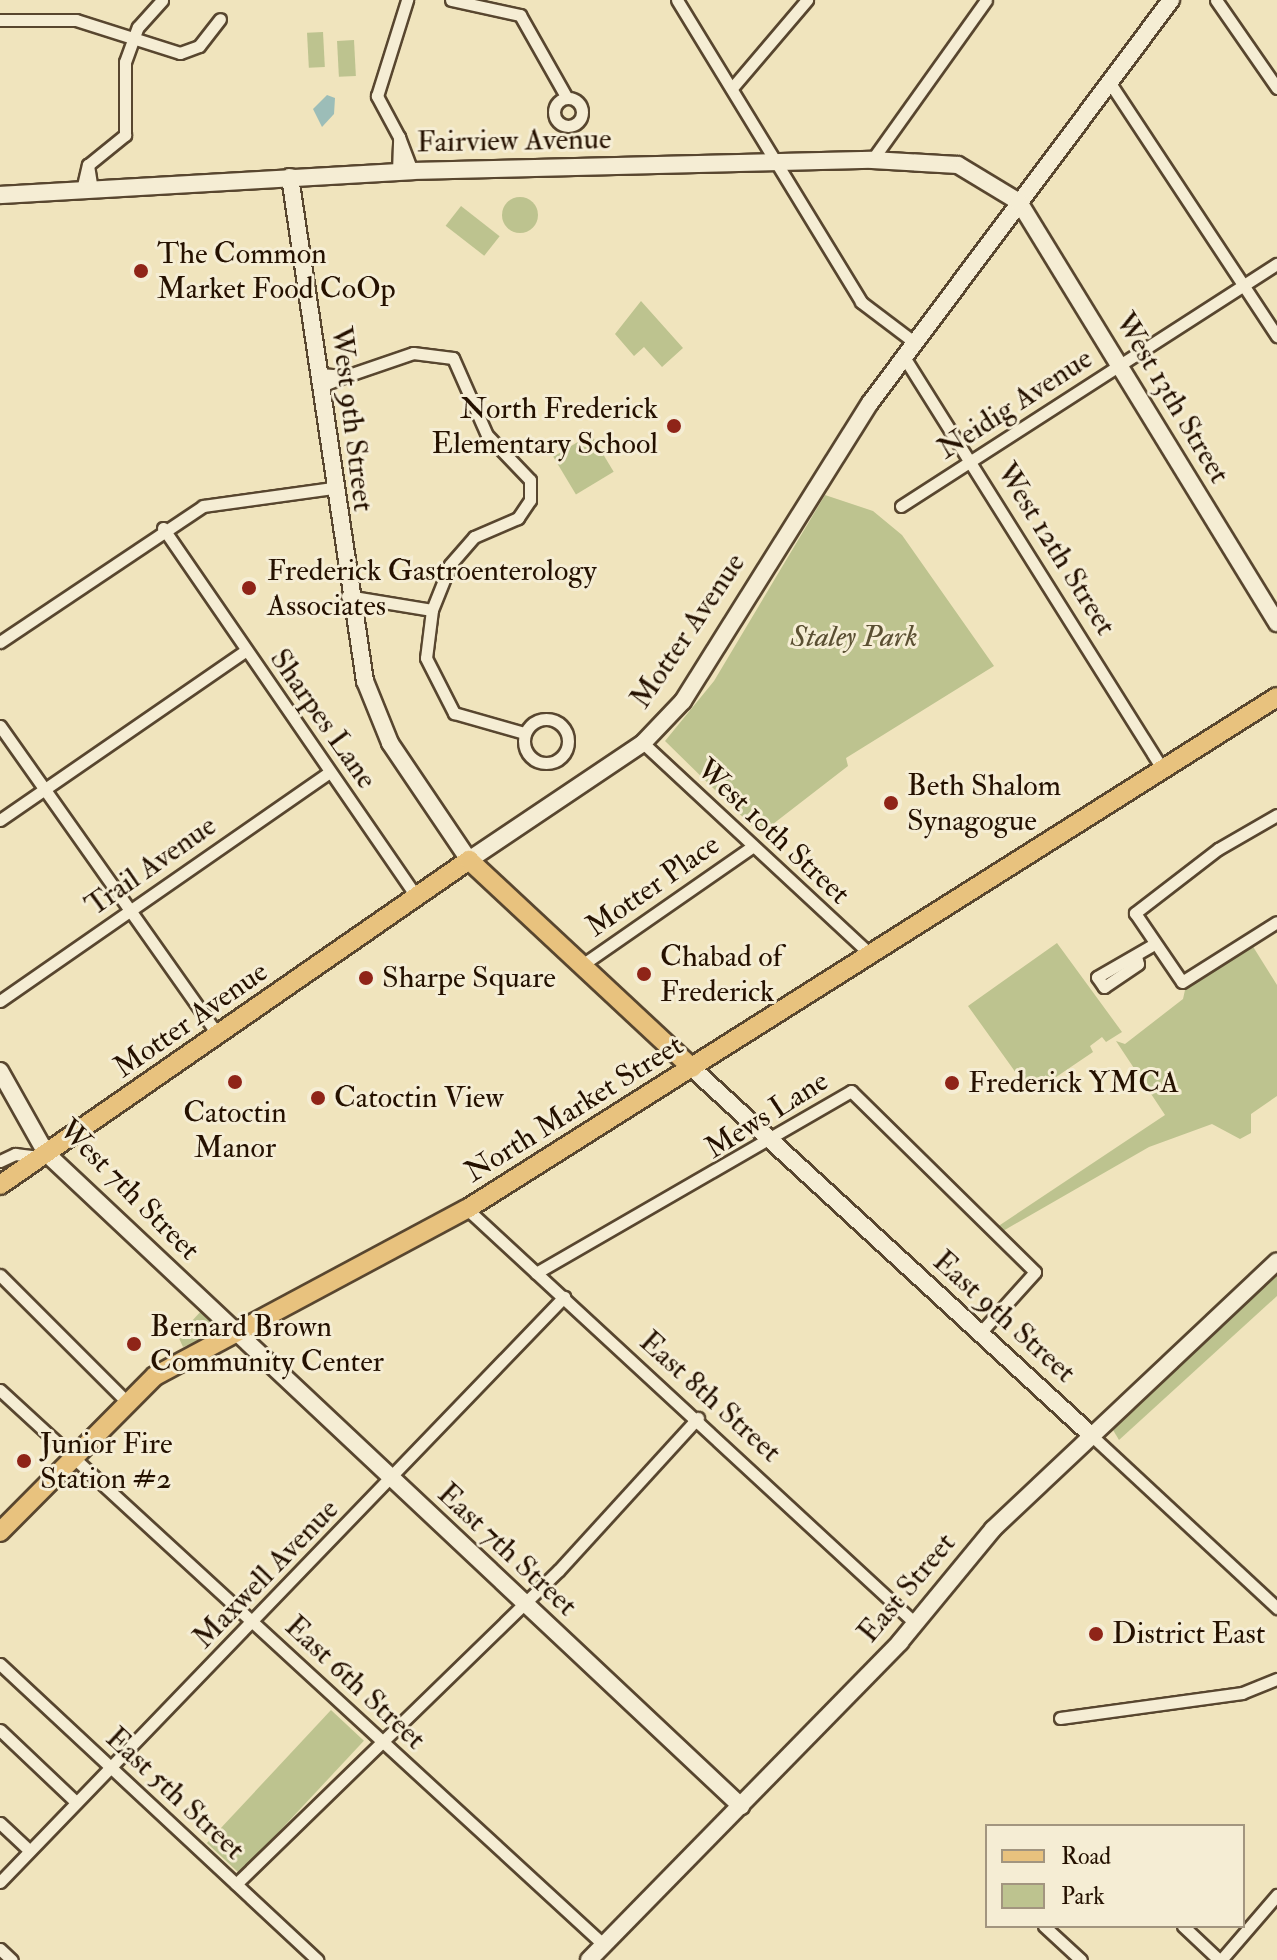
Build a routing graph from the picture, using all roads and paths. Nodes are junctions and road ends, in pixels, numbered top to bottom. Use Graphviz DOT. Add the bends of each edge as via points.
graph roads {
  1 [pos="162,0"];
  2 [pos="451,0"];
  3 [pos="677,0"];
  4 [pos="807,0"];
  5 [pos="986,0"];
  6 [pos="1171,0"];
  7 [pos="1216,0"];
  8 [pos="412,1"];
  9 [pos="220,19"];
  10 [pos="0,20"];
  11 [pos="132,39"];
  12 [pos="1108,80"];
  13 [pos="732,88"];
  14 [pos="1277,88"];
  15 [pos="567,98"];
  16 [pos="872,160"];
  17 [pos="776,164"];
  18 [pos="405,172"];
  19 [pos="290,177"];
  20 [pos="87,189"];
  21 [pos="0,195"];
  22 [pos="1019,202"];
  23 [pos="1277,264"];
  24 [pos="1244,285"];
  25 [pos="1277,336"];
  26 [pos="914,342"];
  27 [pos="904,357"];
  28 [pos="1119,365"];
  29 [pos="320,380"];
  30 [pos="973,462"];
  31 [pos="333,488"];
  32 [pos="901,506"];
  33 [pos="163,528"];
  34 [pos="348,603"];
  35 [pos="432,610"];
  36 [pos="1277,623"];
  37 [pos="0,642"];
  38 [pos="246,650"];
  39 [pos="1277,697"];
  40 [pos="0,726"];
  41 [pos="524,733"];
  42 [pos="643,743"];
  43 [pos="1163,770"];
  44 [pos="329,772"];
  45 [pos="45,790"];
  46 [pos="1277,815"];
  47 [pos="0,820"];
  48 [pos="752,847"];
  49 [pos="469,860"];
  50 [pos="417,897"];
  51 [pos="131,909"];
  52 [pos="1277,922"];
  53 [pos="1151,946"];
  54 [pos="871,955"];
  55 [pos="1136,956"];
  56 [pos="582,965"];
  57 [pos="0,1001"];
  58 [pos="219,1036"];
  59 [pos="692,1068"];
  60 [pos="0,1071"];
  61 [pos="772,1143"];
  62 [pos="43,1155"];
  63 [pos="0,1161"];
  64 [pos="0,1185"];
  65 [pos="467,1209"];
  66 [pos="1277,1261"];
  67 [pos="536,1273"];
  68 [pos="0,1275"];
  69 [pos="564,1297"];
  70 [pos="980,1333"];
  71 [pos="236,1335"];
  72 [pos="0,1390"];
  73 [pos="128,1403"];
  74 [pos="698,1418"];
  75 [pos="1092,1436"];
  76 [pos="74,1457"];
  77 [pos="391,1480"];
  78 [pos="0,1532"];
  79 [pos="523,1603"];
  80 [pos="1277,1608"];
  81 [pos="252,1621"];
  82 [pos="916,1624"];
  83 [pos="0,1664"];
  84 [pos="1277,1679"];
  85 [pos="1060,1718"];
  86 [pos="0,1730"];
  87 [pos="383,1743"];
  88 [pos="112,1768"];
  89 [pos="76,1802"];
  90 [pos="741,1806"];
  91 [pos="0,1823"];
  92 [pos="28,1849"];
  93 [pos="0,1882"];
  94 [pos="236,1884"];
  95 [pos="1277,1895"];
  96 [pos="1046,1928"];
  97 [pos="1185,1928"];
  98 [pos="604,1945"];
  99 [pos="0,1949"];
  100 [pos="12,1960"];
  101 [pos="317,1960"];
  102 [pos="589,1960"];
  103 [pos="1081,1960"];
  104 [pos="1220,1960"];
  1 -- 11 [label="street"];
  2 -- 15 [label="street" via="520,15"];
  3 -- 13 [label="street"];
  4 -- 13 [label="street"];
  5 -- 16 [label="street"];
  6 -- 12 [label="main road, Motter Avenue"];
  7 -- 14 [label="street"];
  8 -- 18 [label="street" via="378,90 399,137"];
  9 -- 11 [label="street" via="199,46 180,53"];
  10 -- 11 [label="street" via="76,20"];
  11 -- 20 [label="street" via="124,74 127,130 88,165"];
  12 -- 22 [label="main road, Motter Avenue"];
  12 -- 24 [label="street"];
  13 -- 17 [label="street"];
  16 -- 17 [label="main road, Fairview Avenue"];
  16 -- 22 [label="main road, Fairview Avenue" via="958,165"];
  17 -- 18 [label="main road, Fairview Avenue"];
  17 -- 26 [label="street" via="861,302"];
  18 -- 19 [label="main road, Fairview Avenue"];
  19 -- 20 [label="main road, Fairview Avenue"];
  19 -- 29 [label="main road, West 9th Street"];
  20 -- 21 [label="main road, Fairview Avenue"];
  22 -- 26 [label="main road, Motter Avenue"];
  22 -- 28 [label="main road, West 13th Street"];
  23 -- 24 [label="street, Neidig Avenue"];
  24 -- 25 [label="street"];
  24 -- 28 [label="street, Neidig Avenue"];
  26 -- 27 [label="main road, Motter Avenue"];
  27 -- 30 [label="street, West 12th Street"];
  27 -- 42 [label="main road, Motter Avenue" via="683,701"];
  28 -- 30 [label="street, Neidig Avenue"];
  28 -- 36 [label="main road, West 13th Street"];
  29 -- 31 [label="main road, West 9th Street"];
  29 -- 35 [label="street" via="413,353 453,358 487,435 530,480 525,511 460,548"];
  30 -- 32 [label="street, Neidig Avenue"];
  30 -- 43 [label="street, West 12th Street"];
  31 -- 33 [label="street" via="203,506"];
  31 -- 34 [label="main road, West 9th Street"];
  33 -- 37 [label="street"];
  33 -- 38 [label="street, Sharpes Lane"];
  34 -- 35 [label="street" via="376,598"];
  34 -- 49 [label="main road, West 9th Street" via="374,712"];
  35 -- 41 [label="street" via="426,658 446,704 473,722"];
  38 -- 44 [label="street, Sharpes Lane"];
  38 -- 45 [label="street"];
  39 -- 43 [label="main road, North Market Street"];
  40 -- 45 [label="street"];
  41 -- 41 [label="street" via="528,755 541,763 566,750 565,729 554,720 533,722"];
  42 -- 48 [label="street, West 10th Street"];
  42 -- 49 [label="main road, Motter Avenue"];
  43 -- 54 [label="main road, North Market Street"];
  44 -- 50 [label="street, Sharpes Lane"];
  44 -- 51 [label="street, Trail Avenue"];
  45 -- 47 [label="street"];
  45 -- 51 [label="street"];
  46 -- 53 [label="street" via="1218,849 1135,913"];
  48 -- 54 [label="street, West 10th Street"];
  48 -- 56 [label="street, Motter Place"];
  49 -- 50 [label="main road, Motter Avenue"];
  49 -- 56 [label="main road, West 9th Street"];
  50 -- 58 [label="main road, Motter Avenue"];
  51 -- 57 [label="street, Trail Avenue"];
  51 -- 58 [label="street"];
  52 -- 53 [label="street" via="1182,982"];
  53 -- 55 [label="street"];
  54 -- 59 [label="main road, North Market Street"];
  56 -- 59 [label="main road, West 9th Street"];
  58 -- 62 [label="main road, Motter Avenue"];
  59 -- 61 [label="main road, East 9th Street"];
  59 -- 65 [label="main road, North Market Street"];
  60 -- 62 [label="main road, West 7th Street"];
  61 -- 67 [label="street, Mews Lane"];
  61 -- 70 [label="main road, East 9th Street"];
  61 -- 70 [label="street, Mews Lane" via="851,1091 1035,1272"];
  62 -- 63 [label="street" via="17,1154"];
  62 -- 64 [label="main road, Motter Avenue"];
  62 -- 71 [label="main road, West 7th Street"];
  65 -- 67 [label="street, East 8th Street"];
  65 -- 71 [label="main road, North Market Street"];
  66 -- 75 [label="main road, East Street"];
  67 -- 69 [label="street, East 8th Street"];
  68 -- 73 [label="street"];
  69 -- 74 [label="street, East 8th Street"];
  69 -- 77 [label="street, Maxwell Avenue"];
  70 -- 75 [label="main road, East 9th Street"];
  71 -- 73 [label="main road, North Market Street" via="155,1376"];
  71 -- 77 [label="main road, East 7th Street"];
  72 -- 76 [label="street, East 6th Street"];
  73 -- 76 [label="main road, North Market Street"];
  74 -- 79 [label="street"];
  74 -- 82 [label="street, East 8th Street"];
  75 -- 80 [label="street, East 9th Street"];
  75 -- 82 [label="main road, East Street" via="993,1529"];
  76 -- 78 [label="main road, North Market Street"];
  76 -- 81 [label="street, East 6th Street"];
  77 -- 79 [label="main road, East 7th Street"];
  77 -- 81 [label="street, Maxwell Avenue"];
  79 -- 87 [label="street"];
  79 -- 90 [label="main road, East 7th Street"];
  81 -- 87 [label="street, East 6th Street"];
  81 -- 88 [label="street, Maxwell Avenue"];
  82 -- 90 [label="main road, East Street"];
  83 -- 88 [label="street, East 5th Street"];
  84 -- 85 [label="street" via="1242,1693"];
  86 -- 89 [label="street"];
  87 -- 94 [label="street"];
  87 -- 98 [label="street, East 6th Street"];
  88 -- 89 [label="street, Maxwell Avenue"];
  88 -- 94 [label="street, East 5th Street"];
  89 -- 92 [label="street, Maxwell Avenue"];
  90 -- 98 [label="main road, East Street"];
  91 -- 92 [label="street"];
  92 -- 93 [label="street, Maxwell Avenue"];
  94 -- 101 [label="street, East 5th Street"];
  95 -- 104 [label="street"];
  96 -- 103 [label="street"];
  97 -- 104 [label="street"];
  98 -- 102 [label="main road, East Street"];
  99 -- 100 [label="street"];
}
